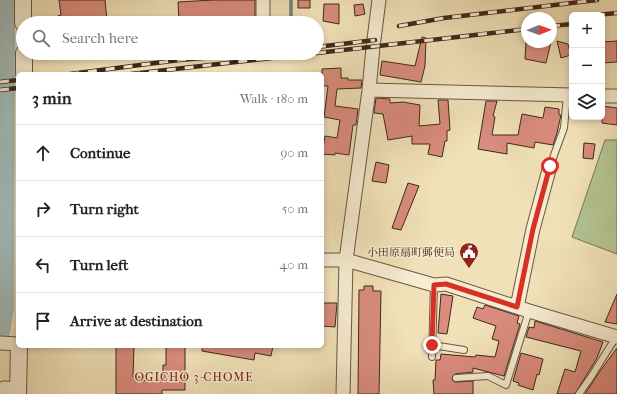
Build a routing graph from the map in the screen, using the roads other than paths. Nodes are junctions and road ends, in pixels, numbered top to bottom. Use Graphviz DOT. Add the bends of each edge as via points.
graph roads {
  1 [pos="23,0"];
  2 [pos="263,0"];
  3 [pos="378,0"];
  4 [pos="24,16"];
  5 [pos="263,16"];
  6 [pos="24,60"];
  7 [pos="24,72"];
  8 [pos="369,90"];
  9 [pos="569,95"];
  10 [pos="605,96"];
  11 [pos="617,96"];
  12 [pos="550,166"];
  13 [pos="324,260"];
  14 [pos="346,260"];
  15 [pos="434,285"];
  16 [pos="523,309"];
  17 [pos="616,337"];
  18 [pos="0,343"];
  19 [pos="16,345"];
  20 [pos="432,345"];
  21 [pos="18,348"];
  22 [pos="464,350"];
  23 [pos="432,357"];
  24 [pos="456,378"];
  25 [pos="18,392"];
  26 [pos="2,394"];
  27 [pos="343,394"];
  28 [pos="579,394"];
  1 -- 4 [label="street"];
  2 -- 5 [label="street"];
  3 -- 8 [label="street"];
  6 -- 7 [label="street"];
  8 -- 9 [label="street"];
  8 -- 14 [label="street"];
  9 -- 12 [label="lane" via="564,128"];
  10 -- 11 [label="street"];
  12 -- 16 [label="street" via="533,229"];
  13 -- 14 [label="street"];
  14 -- 15 [label="street"];
  14 -- 27 [label="street"];
  15 -- 16 [label="street" via="446,284"];
  15 -- 20 [label="lane"];
  16 -- 17 [label="street"];
  16 -- 24 [label="lane" via="506,385 488,376"];
  17 -- 28 [label="lane"];
  18 -- 19 [label="street"];
  20 -- 22 [label="lane"];
  20 -- 23 [label="lane"];
  21 -- 25 [label="street"];
  25 -- 26 [label="street" via="4,388"];
}
